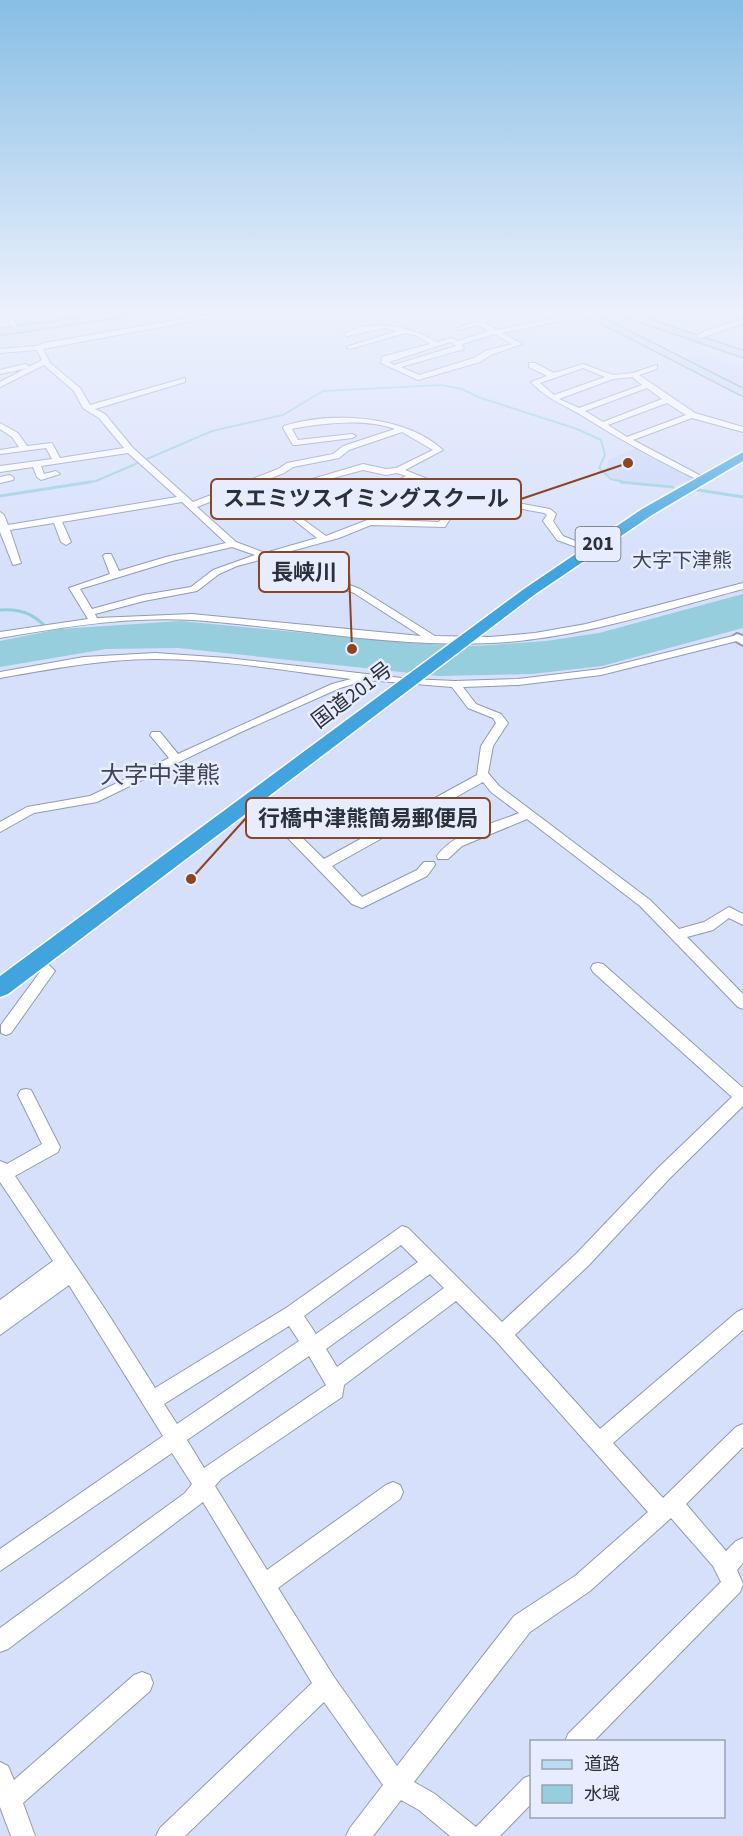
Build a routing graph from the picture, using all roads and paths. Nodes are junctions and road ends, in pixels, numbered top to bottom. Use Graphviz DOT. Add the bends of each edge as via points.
graph roads {
  1 [pos="80,396"];
  2 [pos="130,396"];
  3 [pos="550,396"];
  4 [pos="560,396"];
  5 [pos="620,396"];
  6 [pos="662,396"];
  7 [pos="553,398"];
  8 [pos="668,400"];
  9 [pos="89,408"];
  10 [pos="579,411"];
  11 [pos="692,415"];
  12 [pos="338,423"];
  13 [pos="0,425"];
  14 [pos="602,425"];
  15 [pos="403,429"];
  16 [pos="743,430"];
  17 [pos="352,436"];
  18 [pos="626,440"];
  19 [pos="360,443"];
  20 [pos="25,448"];
  21 [pos="130,450"];
  22 [pos="0,452"];
  23 [pos="743,456"];
  24 [pos="57,460"];
  25 [pos="36,464"];
  26 [pos="0,469"];
  27 [pos="398,470"];
  28 [pos="56,474"];
  29 [pos="414,476"];
  30 [pos="10,478"];
  31 [pos="701,478"];
  32 [pos="0,480"];
  33 [pos="296,485"];
  34 [pos="379,493"];
  35 [pos="461,495"];
  36 [pos="187,502"];
  37 [pos="0,515"];
  38 [pos="57,520"];
  39 [pos="296,522"];
  40 [pos="2,529"];
  41 [pos="324,539"];
  42 [pos="66,542"];
  43 [pos="233,543"];
  44 [pos="590,549"];
  45 [pos="12,552"];
  46 [pos="1,554"];
  47 [pos="108,556"];
  48 [pos="263,556"];
  49 [pos="16,563"];
  50 [pos="115,574"];
  51 [pos="743,586"];
  52 [pos="93,617"];
  53 [pos="0,635"];
  54 [pos="741,638"];
  55 [pos="433,639"];
  56 [pos="461,642"];
  57 [pos="0,675"];
  58 [pos="367,677"];
  59 [pos="412,680"];
  60 [pos="454,684"];
  61 [pos="156,735"];
  62 [pos="176,759"];
  63 [pos="484,776"];
  64 [pos="309,805"];
  65 [pos="242,807"];
  66 [pos="526,815"];
  67 [pos="280,823"];
  68 [pos="0,828"];
  69 [pos="442,856"];
  70 [pos="323,865"];
  71 [pos="429,865"];
  72 [pos="743,920"];
  73 [pos="675,934"];
  74 [pos="36,961"];
  75 [pos="598,968"];
  76 [pos="0,988"];
  77 [pos="743,1003"];
  78 [pos="6,1029"];
  79 [pos="26,1095"];
  80 [pos="743,1097"];
  81 [pos="2,1171"];
  82 [pos="431,1263"];
  83 [pos="68,1268"];
  84 [pos="457,1289"];
  85 [pos="292,1314"];
  86 [pos="1,1318"];
  87 [pos="743,1318"];
  88 [pos="502,1335"];
  89 [pos="312,1345"];
  90 [pos="335,1380"];
  91 [pos="151,1401"];
  92 [pos="743,1434"];
  93 [pos="174,1439"];
  94 [pos="600,1442"];
  95 [pos="204,1488"];
  96 [pos="393,1492"];
  97 [pos="666,1507"];
  98 [pos="743,1548"];
  99 [pos="0,1561"];
  100 [pos="734,1581"];
  101 [pos="264,1585"];
  102 [pos="0,1641"];
  103 [pos="142,1683"];
  104 [pos="326,1685"];
  105 [pos="578,1740"];
  106 [pos="0,1774"];
  107 [pos="396,1784"];
  108 [pos="530,1787"];
  109 [pos="9,1800"];
  110 [pos="23,1836"];
  111 [pos="168,1836"];
  112 [pos="358,1836"];
  113 [pos="468,1836"];
  114 [pos="484,1836"];
  1 -- 9 [label="street"];
  2 -- 9 [label="street"];
  3 -- 7 [label="street"];
  4 -- 7 [label="street"];
  5 -- 10 [label="street"];
  6 -- 8 [label="street"];
  7 -- 10 [label="street"];
  8 -- 11 [label="street"];
  8 -- 14 [label="street"];
  9 -- 21 [label="street" via="102,416"];
  10 -- 14 [label="street"];
  11 -- 16 [label="street"];
  11 -- 18 [label="street"];
  12 -- 15 [label="street" via="387,423"];
  12 -- 17 [label="street"];
  12 -- 17 [label="street" via="312,422 287,428 296,443"];
  13 -- 20 [label="street"];
  14 -- 18 [label="street"];
  15 -- 19 [label="street"];
  15 -- 27 [label="street" via="439,450"];
  17 -- 19 [label="street"];
  18 -- 31 [label="street"];
  19 -- 36 [label="street" via="336,456 290,465"];
  20 -- 22 [label="street"];
  20 -- 24 [label="street" via="49,445"];
  21 -- 24 [label="street"];
  21 -- 36 [label="street"];
  23 -- 31 [label="highway, 国道201号 / 201"];
  24 -- 25 [label="street"];
  25 -- 26 [label="street"];
  25 -- 28 [label="street" via="41,477"];
  27 -- 29 [label="street"];
  27 -- 33 [label="street" via="386,472 363,467"];
  29 -- 34 [label="street"];
  29 -- 35 [label="street"];
  30 -- 32 [label="street"];
  31 -- 44 [label="highway, 国道201号 / 201"];
  35 -- 41 [label="street" via="442,525 374,522"];
  35 -- 44 [label="street" via="550,512 548,521 560,538"];
  36 -- 38 [label="street"];
  36 -- 43 [label="street"];
  37 -- 40 [label="street"];
  38 -- 40 [label="street"];
  38 -- 42 [label="street"];
  39 -- 41 [label="street"];
  40 -- 45 [label="street"];
  41 -- 48 [label="street"];
  43 -- 48 [label="street"];
  43 -- 50 [label="street"];
  44 -- 56 [label="highway, 国道201号 / 201"];
  45 -- 46 [label="street"];
  45 -- 49 [label="street"];
  47 -- 50 [label="street"];
  48 -- 52 [label="street" via="225,568 194,589 143,598"];
  48 -- 55 [label="street" via="357,591"];
  50 -- 52 [label="street" via="74,588"];
  51 -- 56 [label="street" via="587,627"];
  52 -- 53 [label="street"];
  52 -- 55 [label="street" via="192,617"];
  54 -- 60 [label="street" via="601,672 518,682"];
  55 -- 56 [label="street"];
  56 -- 59 [label="highway, 国道201号 / 201"];
  57 -- 58 [label="street" via="40,666 134,656 227,661"];
  58 -- 59 [label="street"];
  58 -- 62 [label="street" via="336,686"];
  59 -- 60 [label="street"];
  59 -- 65 [label="highway, 国道201号 / 201"];
  60 -- 63 [label="street" via="472,706 502,723 487,746"];
  61 -- 62 [label="street"];
  62 -- 68 [label="street" via="93,799 31,810"];
  63 -- 66 [label="street"];
  63 -- 70 [label="street"];
  64 -- 67 [label="street"];
  65 -- 67 [label="street"];
  65 -- 74 [label="highway, 国道201号 / 201"];
  66 -- 69 [label="street" via="458,843"];
  66 -- 73 [label="street" via="628,889"];
  67 -- 70 [label="street"];
  70 -- 71 [label="street" via="362,903 422,873"];
  72 -- 73 [label="street" via="729,912 708,926"];
  73 -- 77 [label="street"];
  74 -- 76 [label="highway, 国道201号 / 201"];
  74 -- 78 [label="street" via="48,971"];
  75 -- 80 [label="street"];
  79 -- 81 [label="street" via="52,1147"];
  80 -- 88 [label="street"];
  81 -- 83 [label="street"];
  82 -- 84 [label="street"];
  82 -- 85 [label="street" via="402,1234"];
  82 -- 89 [label="street"];
  83 -- 86 [label="street"];
  83 -- 91 [label="street"];
  84 -- 88 [label="street"];
  84 -- 90 [label="street"];
  85 -- 89 [label="street"];
  85 -- 91 [label="street"];
  87 -- 94 [label="street"];
  88 -- 94 [label="street"];
  89 -- 90 [label="street"];
  89 -- 93 [label="street"];
  90 -- 95 [label="street" via="335,1390 214,1472"];
  91 -- 93 [label="street"];
  92 -- 97 [label="street"];
  93 -- 95 [label="street"];
  93 -- 99 [label="street"];
  94 -- 97 [label="street"];
  95 -- 101 [label="street"];
  95 -- 102 [label="street"];
  96 -- 101 [label="street"];
  97 -- 100 [label="street"];
  97 -- 107 [label="street" via="597,1571 549,1609 522,1624"];
  98 -- 100 [label="street"];
  100 -- 105 [label="street"];
  101 -- 104 [label="street"];
  103 -- 109 [label="street"];
  104 -- 107 [label="street"];
  104 -- 111 [label="street"];
  106 -- 109 [label="street"];
  107 -- 112 [label="street"];
  107 -- 113 [label="street" via="427,1802"];
  108 -- 114 [label="street"];
  109 -- 110 [label="street"];
}
